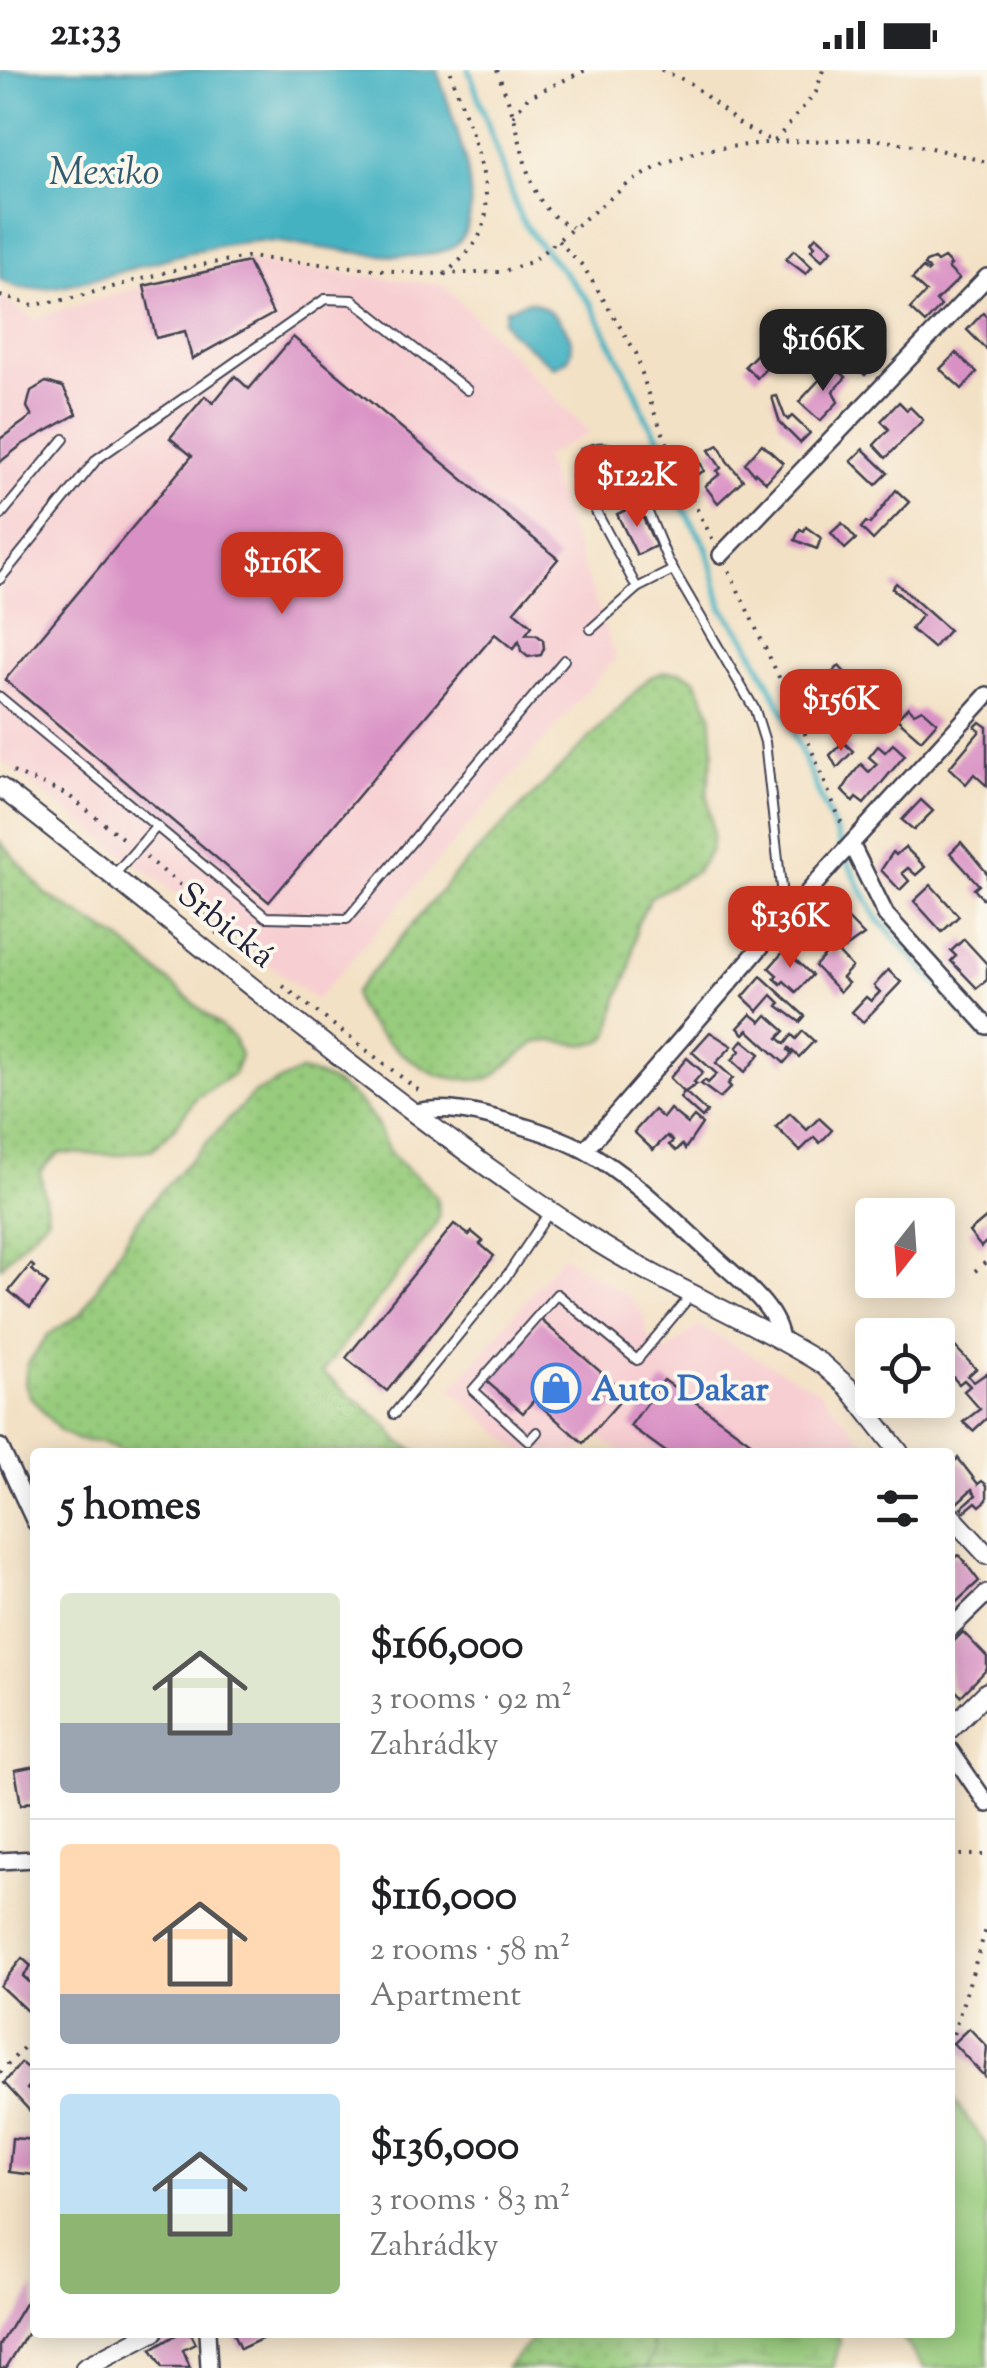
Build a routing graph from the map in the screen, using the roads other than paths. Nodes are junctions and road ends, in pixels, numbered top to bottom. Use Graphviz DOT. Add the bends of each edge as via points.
graph roads {
  1 [pos="987,277"];
  2 [pos="467,390"];
  3 [pos="64,439"];
  4 [pos="0,516"];
  5 [pos="720,554"];
  6 [pos="674,570"];
  7 [pos="0,579"];
  8 [pos="637,588"];
  9 [pos="591,629"];
  10 [pos="564,660"];
  11 [pos="987,695"];
  12 [pos="0,696"];
  13 [pos="3,778"];
  14 [pos="156,826"];
  15 [pos="851,844"];
  16 [pos="114,876"];
  17 [pos="784,920"];
  18 [pos="987,1026"];
  19 [pos="414,1112"];
  20 [pos="585,1150"];
  21 [pos="550,1211"];
  22 [pos="692,1294"];
  23 [pos="781,1341"];
  24 [pos="394,1414"];
  25 [pos="537,1432"];
  26 [pos="0,1447"];
  27 [pos="897,1448"];
  28 [pos="30,1511"];
  29 [pos="955,1521"];
  30 [pos="987,1555"];
  31 [pos="987,1594"];
  32 [pos="955,1623"];
  33 [pos="987,1692"];
  34 [pos="955,1724"];
  35 [pos="955,1757"];
  36 [pos="987,1804"];
  37 [pos="30,1858"];
  38 [pos="0,1861"];
  39 [pos="142,2338"];
  40 [pos="207,2338"];
  41 [pos="85,2368"];
  42 [pos="209,2368"];
  1 -- 5 [label="street"];
  2 -- 7 [label="lane" via="353,300 325,299 97,459"];
  3 -- 4 [label="lane"];
  6 -- 8 [label="lane"];
  6 -- 8 [label="lane" via="625,456 609,446 584,452 576,476"];
  6 -- 17 [label="lane" via="755,710 765,742"];
  8 -- 9 [label="lane"];
  10 -- 14 [label="lane" via="347,919 266,916"];
  11 -- 15 [label="street"];
  12 -- 14 [label="lane"];
  13 -- 16 [label="street, Srbická"];
  14 -- 16 [label="lane"];
  15 -- 17 [label="street"];
  15 -- 18 [label="street" via="886,916"];
  16 -- 19 [label="street, Srbická"];
  17 -- 20 [label="street"];
  19 -- 20 [label="street" via="440,1107 531,1128"];
  19 -- 21 [label="street, Srbická"];
  20 -- 23 [label="street" via="753,1293 780,1326"];
  21 -- 22 [label="street, Srbická"];
  21 -- 24 [label="lane" via="508,1274"];
  22 -- 23 [label="street, Srbická"];
  22 -- 25 [label="lane" via="637,1360 557,1294 473,1390 529,1441"];
  23 -- 27 [label="street, Srbická" via="834,1373"];
  26 -- 28 [label="street"];
  29 -- 30 [label="street"];
  31 -- 32 [label="street"];
  33 -- 34 [label="street"];
  35 -- 36 [label="street"];
  37 -- 38 [label="street"];
  39 -- 41 [label="street"];
  40 -- 42 [label="street"];
}
